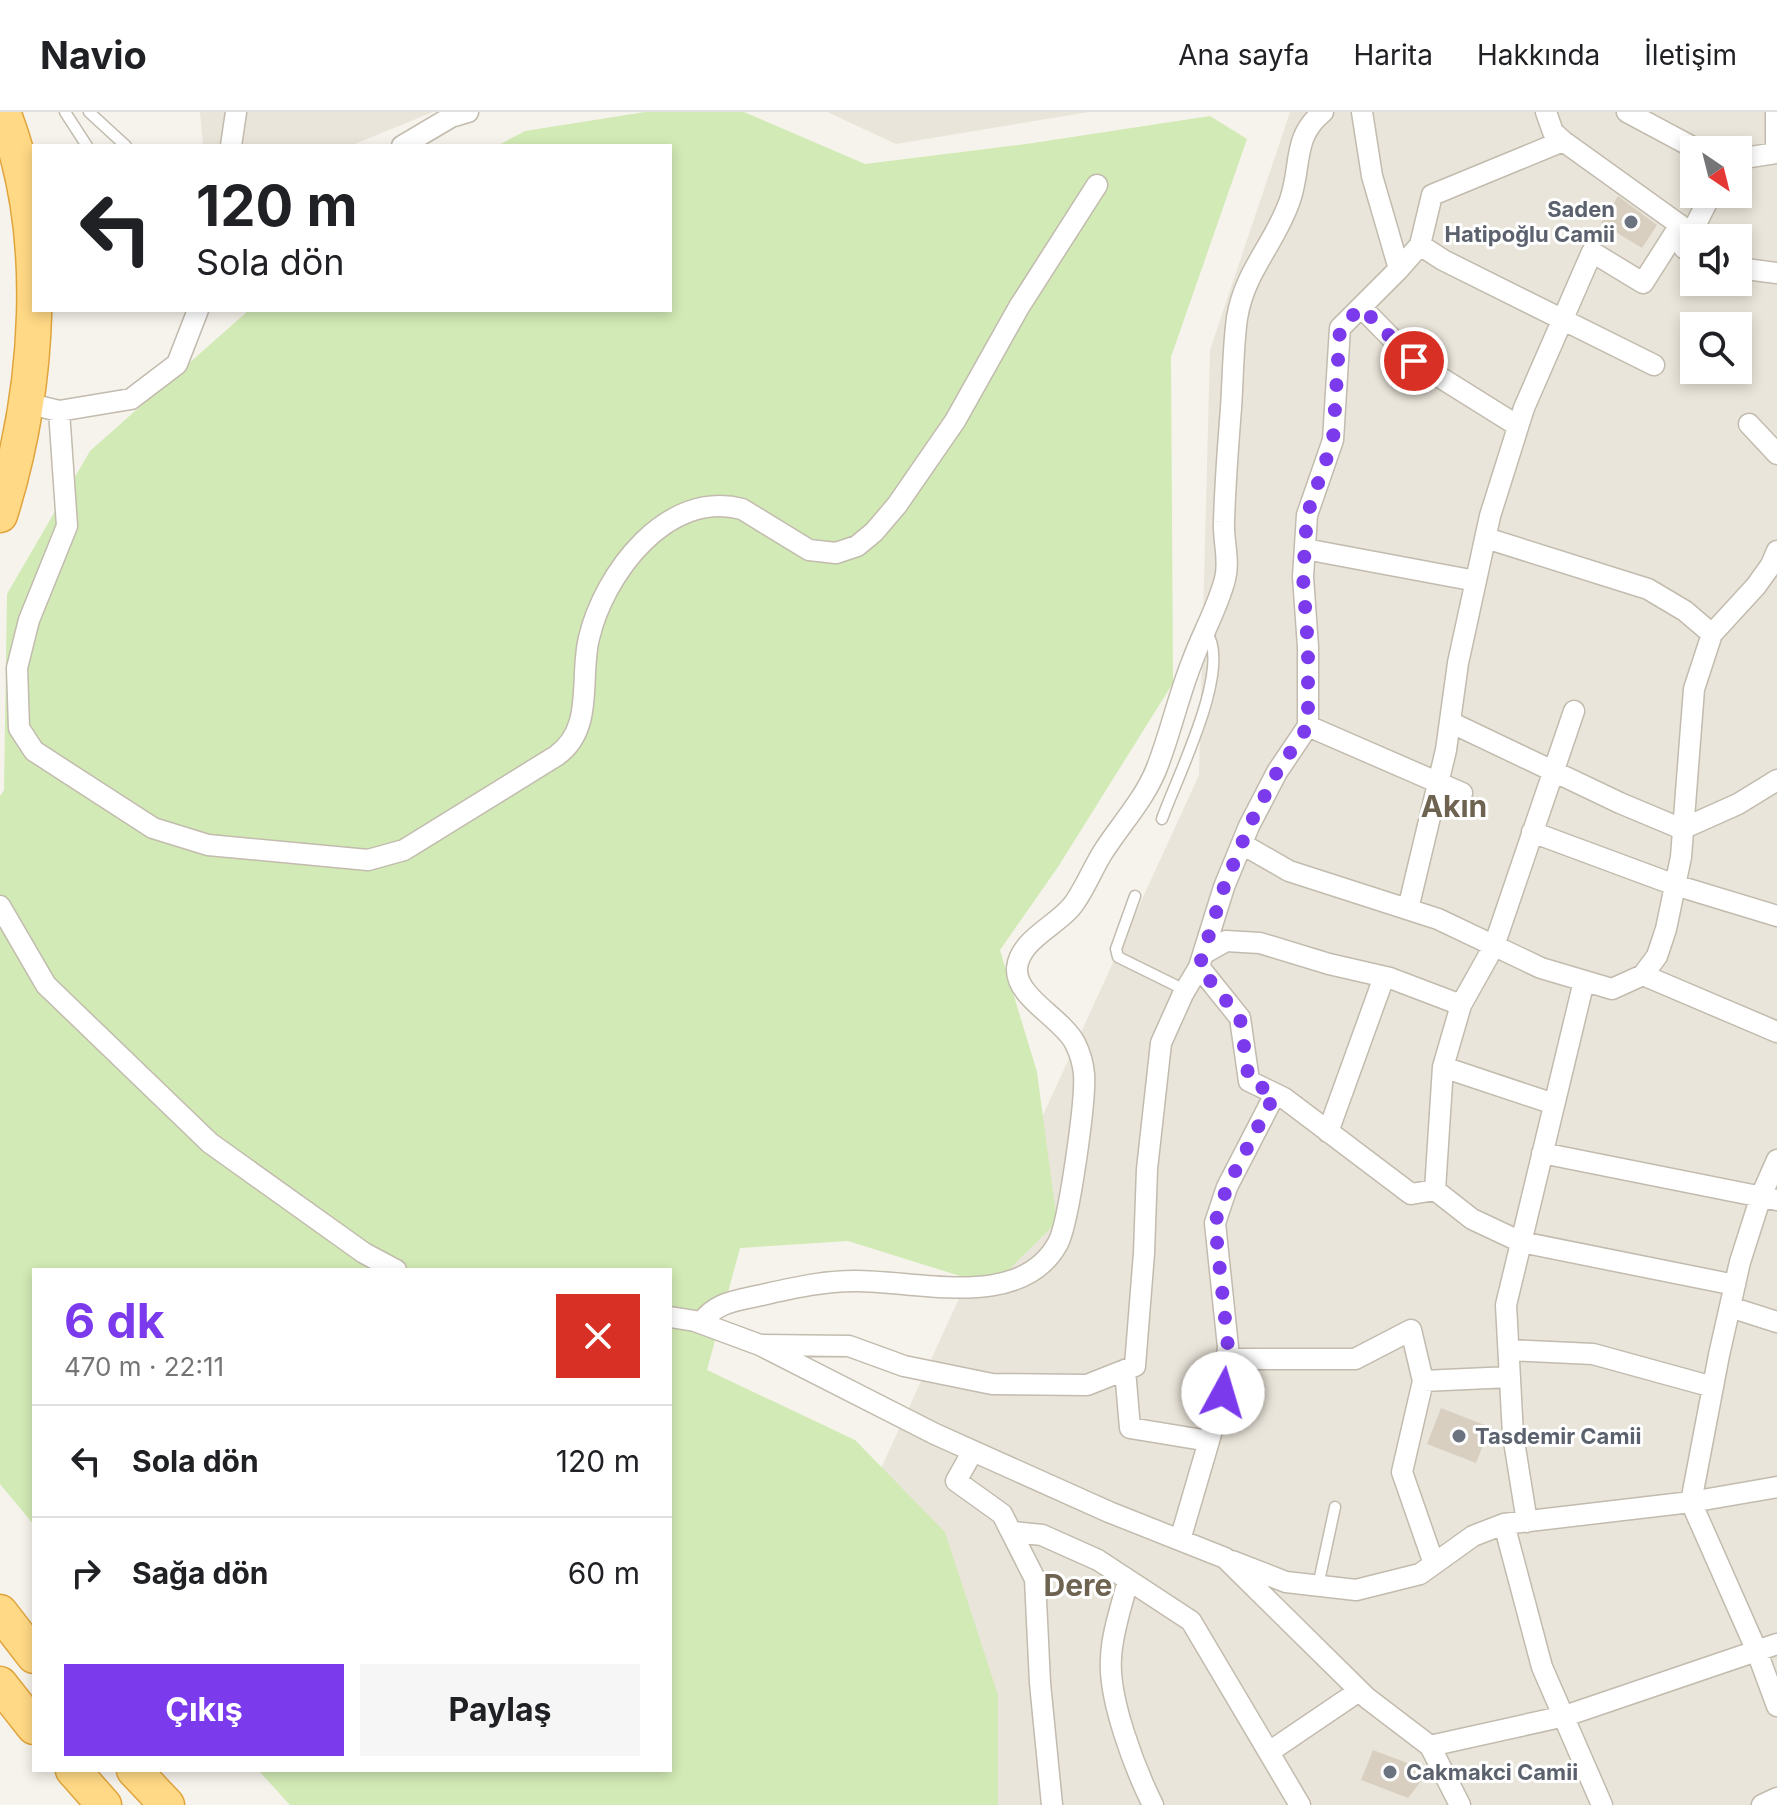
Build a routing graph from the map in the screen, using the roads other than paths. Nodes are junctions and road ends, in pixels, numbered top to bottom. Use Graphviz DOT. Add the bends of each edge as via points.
graph roads {
  1 [pos="65,112"];
  2 [pos="89,112"];
  3 [pos="236,112"];
  4 [pos="468,112"];
  5 [pos="1323,112"];
  6 [pos="1362,112"];
  7 [pos="1546,112"];
  8 [pos="1627,112"];
  9 [pos="1776,112"];
  10 [pos="11,121"];
  11 [pos="1680,140"];
  12 [pos="1563,141"];
  13 [pos="86,144"];
  14 [pos="124,144"];
  15 [pos="231,144"];
  16 [pos="405,144"];
  17 [pos="1752,157"];
  18 [pos="1097,185"];
  19 [pos="1680,225"];
  20 [pos="1420,245"];
  21 [pos="32,262"];
  22 [pos="1399,269"];
  23 [pos="1752,270"];
  24 [pos="1777,273"];
  25 [pos="1361,307"];
  26 [pos="34,312"];
  27 [pos="197,312"];
  28 [pos="1563,318"];
  29 [pos="1654,365"];
  30 [pos="43,407"];
  31 [pos="1749,424"];
  32 [pos="1518,426"];
  33 [pos="1777,454"];
  34 [pos="0,515"];
  35 [pos="1486,538"];
  36 [pos="1305,549"];
  37 [pos="1777,551"];
  38 [pos="1476,581"];
  39 [pos="1204,631"];
  40 [pos="1712,634"];
  41 [pos="1574,711"];
  42 [pos="1450,722"];
  43 [pos="1308,726"];
  44 [pos="1552,771"];
  45 [pos="1777,780"];
  46 [pos="1439,781"];
  47 [pos="1462,793"];
  48 [pos="1162,819"];
  49 [pos="1682,829"];
  50 [pos="1532,832"];
  51 [pos="1242,844"];
  52 [pos="1675,885"];
  53 [pos="1135,896"];
  54 [pos="0,906"];
  55 [pos="1408,909"];
  56 [pos="1777,916"];
  57 [pos="1494,946"];
  58 [pos="1201,960"];
  59 [pos="1643,975"];
  60 [pos="1384,977"];
  61 [pos="1584,981"];
  62 [pos="1185,990"];
  63 [pos="1461,1005"];
  64 [pos="1777,1032"];
  65 [pos="1443,1067"];
  66 [pos="1275,1094"];
  67 [pos="1554,1104"];
  68 [pos="1328,1132"];
  69 [pos="1542,1153"];
  70 [pos="1777,1160"];
  71 [pos="1435,1190"];
  72 [pos="1769,1198"];
  73 [pos="1521,1242"];
  74 [pos="392,1268"];
  75 [pos="1735,1285"];
  76 [pos="1730,1307"];
  77 [pos="672,1317"];
  78 [pos="1777,1322"];
  79 [pos="701,1323"];
  80 [pos="760,1345"];
  81 [pos="1509,1350"];
  82 [pos="1227,1359"];
  83 [pos="1125,1370"];
  84 [pos="1510,1377"];
  85 [pos="1423,1381"];
  86 [pos="1713,1387"];
  87 [pos="1209,1441"];
  88 [pos="973,1451"];
  89 [pos="1777,1487"];
  90 [pos="1691,1502"];
  91 [pos="1335,1507"];
  92 [pos="1527,1522"];
  93 [pos="1504,1524"];
  94 [pos="1013,1532"];
  95 [pos="1180,1540"];
  96 [pos="1225,1558"];
  97 [pos="1434,1564"];
  98 [pos="1128,1580"];
  99 [pos="1318,1586"];
  100 [pos="0,1612"];
  101 [pos="1777,1644"];
  102 [pos="1756,1649"];
  103 [pos="32,1653"];
  104 [pos="0,1684"];
  105 [pos="1359,1691"];
  106 [pos="1777,1706"];
  107 [pos="1565,1716"];
  108 [pos="32,1724"];
  109 [pos="1430,1746"];
  110 [pos="1269,1752"];
  111 [pos="75,1772"];
  112 [pos="136,1772"];
  113 [pos="1777,1798"];
  114 [pos="104,1805"];
  115 [pos="167,1805"];
  116 [pos="1052,1805"];
  117 [pos="1153,1805"];
  118 [pos="1300,1805"];
  119 [pos="1460,1805"];
  120 [pos="1602,1805"];
  121 [pos="1762,1805"];
  1 -- 13 [label="lane"];
  2 -- 14 [label="lane"];
  3 -- 15 [label="street"];
  4 -- 16 [label="street"];
  5 -- 39 [label="street" via="1303,136 1289,203 1257,260 1240,306 1223,526 1226,573"];
  6 -- 22 [label="street" via="1372,176"];
  7 -- 12 [label="street" via="1553,132"];
  8 -- 11 [label="street"];
  9 -- 17 [label="street" via="1776,153"];
  10 -- 21 [label="highway" via="30,215"];
  12 -- 19 [label="street"];
  12 -- 20 [label="street" via="1432,195"];
  18 -- 30 [label="street" via="1035,280 938,449 866,540 846,550 809,550 730,506 710,506 674,518 642,545 605,595 589,636 583,715 571,743 404,850 368,860 208,845 153,828 34,751 19,728 17,668 29,620 67,526"];
  19 -- 28 [label="street" via="1643,283 1592,252"];
  20 -- 22 [label="street"];
  20 -- 28 [label="street"];
  22 -- 25 [label="street"];
  23 -- 24 [label="street"];
  25 -- 32 [label="street" via="1414,361"];
  25 -- 36 [label="street" via="1340,328 1333,440 1307,515"];
  26 -- 30 [label="highway"];
  27 -- 30 [label="street" via="177,364 131,399"];
  28 -- 29 [label="street"];
  28 -- 32 [label="street"];
  30 -- 34 [label="highway"];
  31 -- 33 [label="street"];
  32 -- 35 [label="street"];
  35 -- 38 [label="street"];
  35 -- 40 [label="street" via="1648,589"];
  36 -- 38 [label="street"];
  36 -- 43 [label="street"];
  37 -- 40 [label="street" via="1756,586"];
  38 -- 42 [label="street"];
  39 -- 48 [label="lane" via="1214,652 1204,710"];
  39 -- 79 [label="street" via="1146,791 1075,902 1036,937 1017,967 1022,988 1073,1039 1084,1075 1073,1175 1056,1248 1037,1268 1013,1281 947,1287 853,1281 812,1285 716,1307"];
  40 -- 49 [label="street" via="1694,689"];
  41 -- 44 [label="street"];
  42 -- 44 [label="street"];
  42 -- 46 [label="street"];
  43 -- 46 [label="street"];
  43 -- 51 [label="street" via="1277,772"];
  44 -- 49 [label="street"];
  44 -- 50 [label="street"];
  45 -- 49 [label="street"];
  46 -- 47 [label="street"];
  46 -- 55 [label="street"];
  49 -- 52 [label="street"];
  50 -- 52 [label="street"];
  50 -- 57 [label="street"];
  51 -- 55 [label="street" via="1289,871"];
  51 -- 58 [label="street"];
  52 -- 56 [label="street"];
  52 -- 59 [label="street" via="1657,956"];
  53 -- 62 [label="lane" via="1116,949 1118,957"];
  54 -- 74 [label="street" via="46,985 210,1143"];
  55 -- 57 [label="street"];
  57 -- 61 [label="street"];
  57 -- 63 [label="street"];
  58 -- 60 [label="street" via="1226,941 1260,943"];
  58 -- 62 [label="street"];
  58 -- 66 [label="street" via="1240,1018 1249,1081"];
  59 -- 61 [label="street" via="1612,989"];
  59 -- 64 [label="street"];
  60 -- 63 [label="street"];
  60 -- 68 [label="street"];
  61 -- 67 [label="street"];
  62 -- 83 [label="street" via="1161,1043 1135,1366"];
  63 -- 65 [label="street"];
  65 -- 67 [label="street"];
  65 -- 71 [label="street"];
  66 -- 68 [label="street"];
  66 -- 82 [label="street" via="1227,1187 1215,1223"];
  67 -- 69 [label="street"];
  68 -- 71 [label="street" via="1411,1194"];
  69 -- 72 [label="street"];
  69 -- 73 [label="street"];
  70 -- 72 [label="street"];
  71 -- 73 [label="street" via="1472,1219"];
  72 -- 75 [label="street"];
  73 -- 75 [label="street"];
  73 -- 81 [label="street" via="1506,1305"];
  75 -- 76 [label="street"];
  76 -- 78 [label="street"];
  76 -- 86 [label="street"];
  77 -- 79 [label="street"];
  79 -- 80 [label="street"];
  80 -- 83 [label="street" via="849,1346 904,1366 992,1384 1087,1385"];
  80 -- 88 [label="street"];
  81 -- 84 [label="street"];
  81 -- 86 [label="street" via="1593,1354"];
  82 -- 85 [label="street" via="1355,1359 1411,1330"];
  82 -- 87 [label="street"];
  83 -- 87 [label="street" via="1130,1428"];
  84 -- 85 [label="street"];
  84 -- 92 [label="street"];
  85 -- 97 [label="street" via="1402,1472"];
  86 -- 90 [label="street"];
  87 -- 95 [label="street"];
  88 -- 94 [label="street" via="956,1481 1002,1514"];
  88 -- 95 [label="street"];
  89 -- 90 [label="street"];
  90 -- 92 [label="street"];
  90 -- 102 [label="street"];
  91 -- 99 [label="lane"];
  92 -- 93 [label="street"];
  93 -- 97 [label="street" via="1473,1536"];
  93 -- 107 [label="street" via="1542,1667"];
  94 -- 98 [label="street" via="1042,1535"];
  94 -- 116 [label="street" via="1035,1579"];
  95 -- 96 [label="street"];
  96 -- 99 [label="street" via="1286,1582"];
  96 -- 105 [label="street"];
  97 -- 99 [label="street" via="1420,1574 1356,1590"];
  98 -- 110 [label="street" via="1191,1621"];
  98 -- 117 [label="street" via="1110,1659 1137,1772"];
  100 -- 103 [label="highway"];
  101 -- 102 [label="street"];
  102 -- 106 [label="street"];
  102 -- 107 [label="street"];
  104 -- 108 [label="highway"];
  105 -- 109 [label="street"];
  105 -- 110 [label="street"];
  107 -- 109 [label="street"];
  107 -- 120 [label="street"];
  109 -- 119 [label="street"];
  110 -- 118 [label="street"];
  111 -- 114 [label="highway"];
  112 -- 115 [label="highway"];
  113 -- 121 [label="street"];
}
